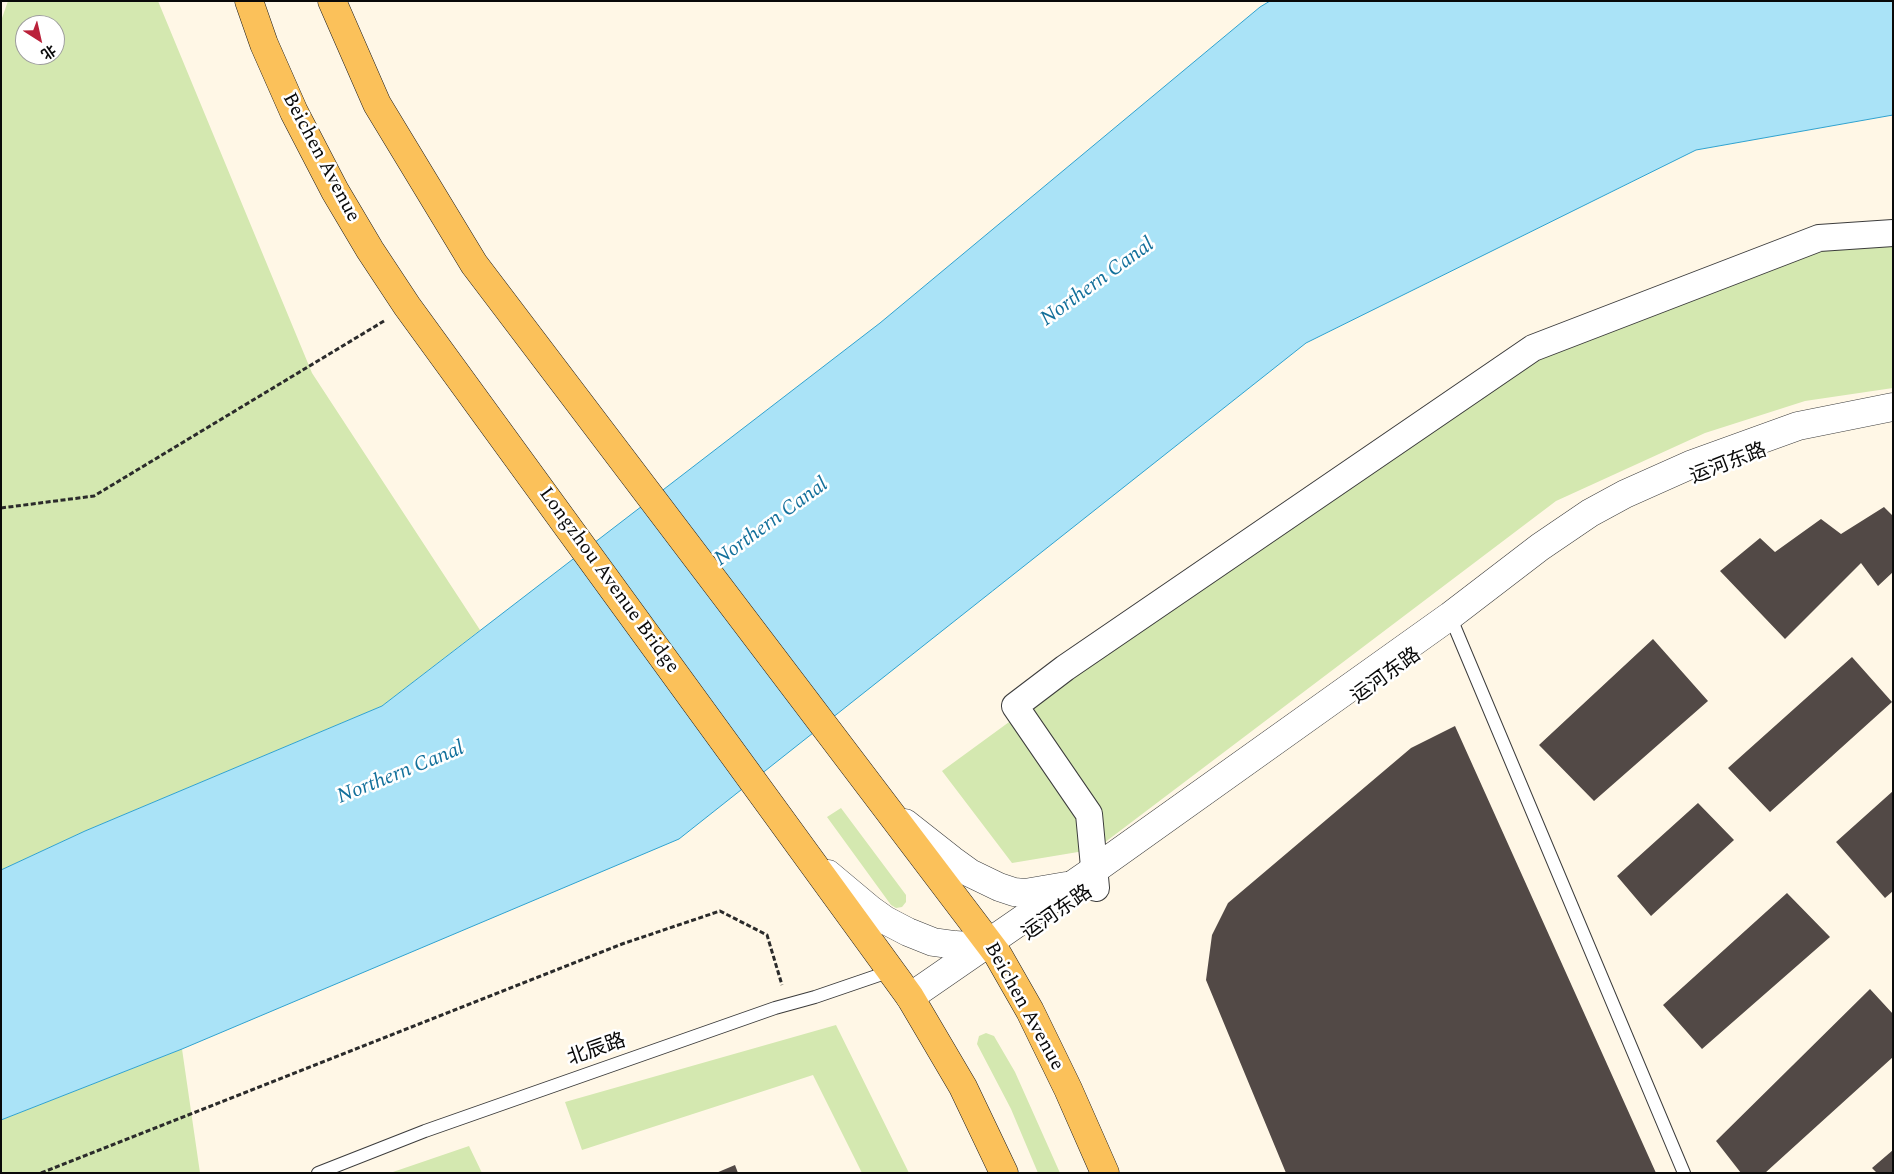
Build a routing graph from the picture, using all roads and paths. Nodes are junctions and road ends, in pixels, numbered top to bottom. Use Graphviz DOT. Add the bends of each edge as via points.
graph roads {
  1 [pos="249,1"];
  2 [pos="332,1"];
  3 [pos="1893,233"];
  4 [pos="408,306"];
  5 [pos="1893,408"];
  6 [pos="1893,422"];
  7 [pos="1,508"];
  8 [pos="1452,622"];
  9 [pos="885,804"];
  10 [pos="808,855"];
  11 [pos="1083,887"];
  12 [pos="994,949"];
  13 [pos="891,970"];
  14 [pos="915,1004"];
  15 [pos="788,1005"];
  16 [pos="41,1173"];
  17 [pos="318,1173"];
  18 [pos="1004,1173"];
  19 [pos="1104,1173"];
  20 [pos="1684,1173"];
  1 -- 4 [label="main road, Beichen Avenue" via="294,112 335,191"];
  2 -- 9 [label="main road" via="377,104 474,264"];
  3 -- 11 [label="street" via="1819,238 1533,348 1065,668 1015,706 1089,814"];
  4 -- 7 [label="path" via="94,496"];
  4 -- 10 [label="main road, Longzhou Avenue Bridge"];
  5 -- 8 [label="street" via="1798,426 1690,465 1625,494 1590,512 1540,547"];
  6 -- 8 [label="street, 运河东路" via="1851,427 1769,450 1695,477 1590,528"];
  8 -- 11 [label="street, 运河东路"];
  8 -- 20 [label="lane"];
  9 -- 11 [label="street" via="937,850 970,873 999,887 1026,892"];
  9 -- 12 [label="main road, Beichen Avenue"];
  10 -- 12 [label="street" via="855,898 908,932 933,942"];
  10 -- 13 [label="main road"];
  11 -- 12 [label="street, 运河东路"];
  12 -- 14 [label="street, 运河东路"];
  12 -- 19 [label="main road, Beichen Avenue" via="1030,1011 1064,1080"];
  13 -- 14 [label="main road"];
  13 -- 15 [label="lane, 北辰路"];
  14 -- 18 [label="main road" via="963,1087"];
  15 -- 16 [label="path" via="767,935 720,911 622,944"];
  15 -- 17 [label="lane, 北辰路" via="425,1131"];
}
